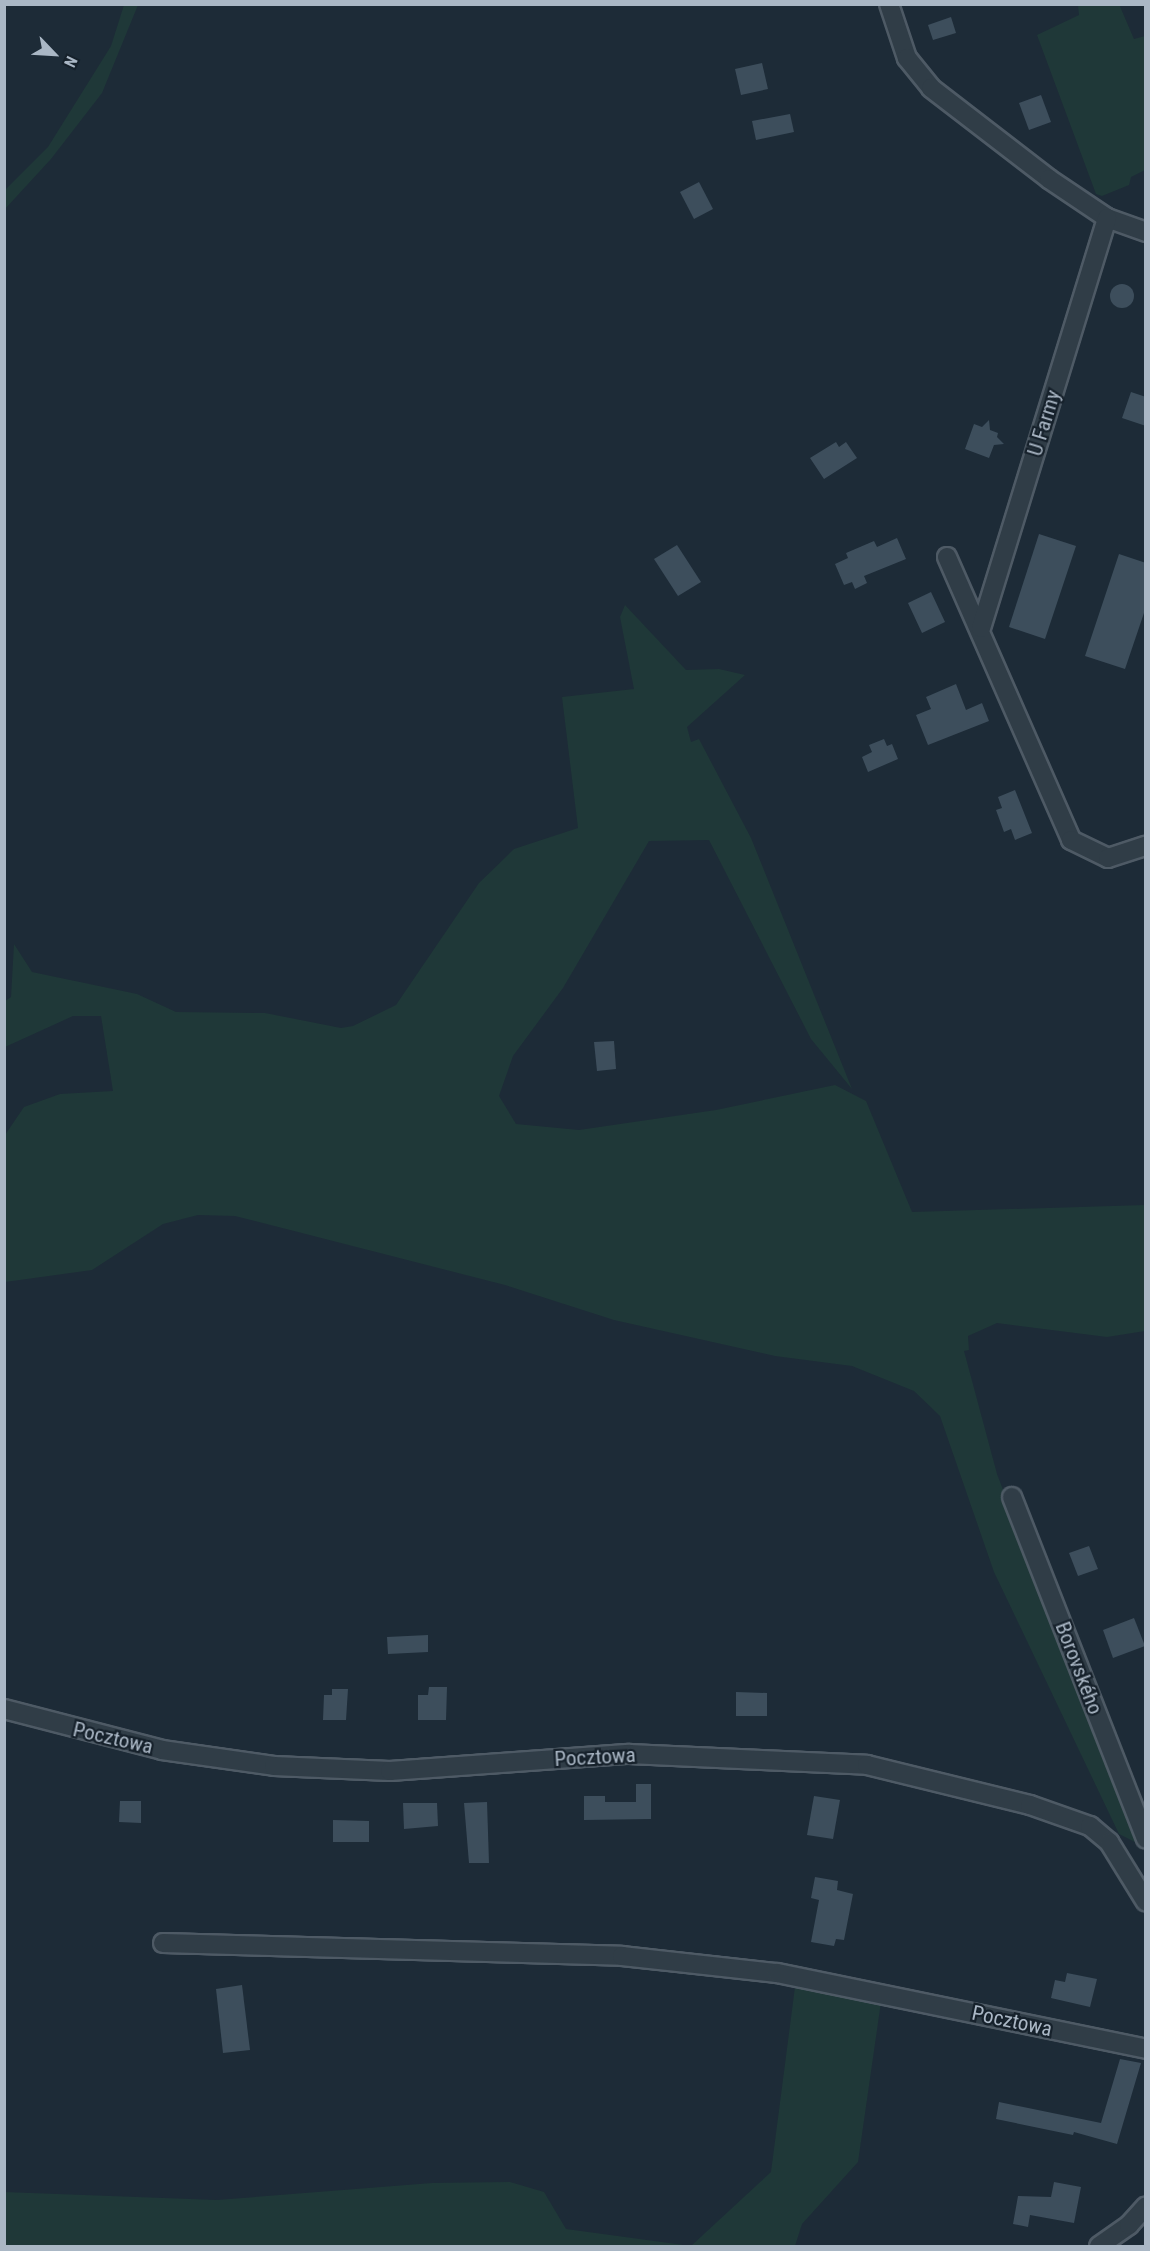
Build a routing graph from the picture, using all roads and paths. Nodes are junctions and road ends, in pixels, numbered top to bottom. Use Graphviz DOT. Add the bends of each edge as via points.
graph roads {
  1 [pos="889,4"];
  2 [pos="1107,218"];
  3 [pos="1146,232"];
  4 [pos="947,557"];
  5 [pos="981,628"];
  6 [pos="1146,846"];
  7 [pos="1012,1497"];
  8 [pos="4,1709"];
  9 [pos="1146,1839"];
  10 [pos="1146,1902"];
  11 [pos="163,1943"];
  12 [pos="1146,2049"];
  13 [pos="1146,2206"];
  14 [pos="1099,2247"];
  1 -- 2 [label="street" via="907,58 931,88 1049,179"];
  2 -- 3 [label="street"];
  2 -- 5 [label="street, U Farmy"];
  4 -- 5 [label="street"];
  5 -- 6 [label="street" via="1071,840 1108,858"];
  7 -- 9 [label="street, Borovského"];
  8 -- 10 [label="street, Pocztowa" via="162,1750 274,1766 390,1771 629,1754 867,1765 1030,1805 1090,1827 1109,1842"];
  11 -- 12 [label="street, Pocztowa" via="622,1956 777,1973"];
  13 -- 14 [label="street"];
}
